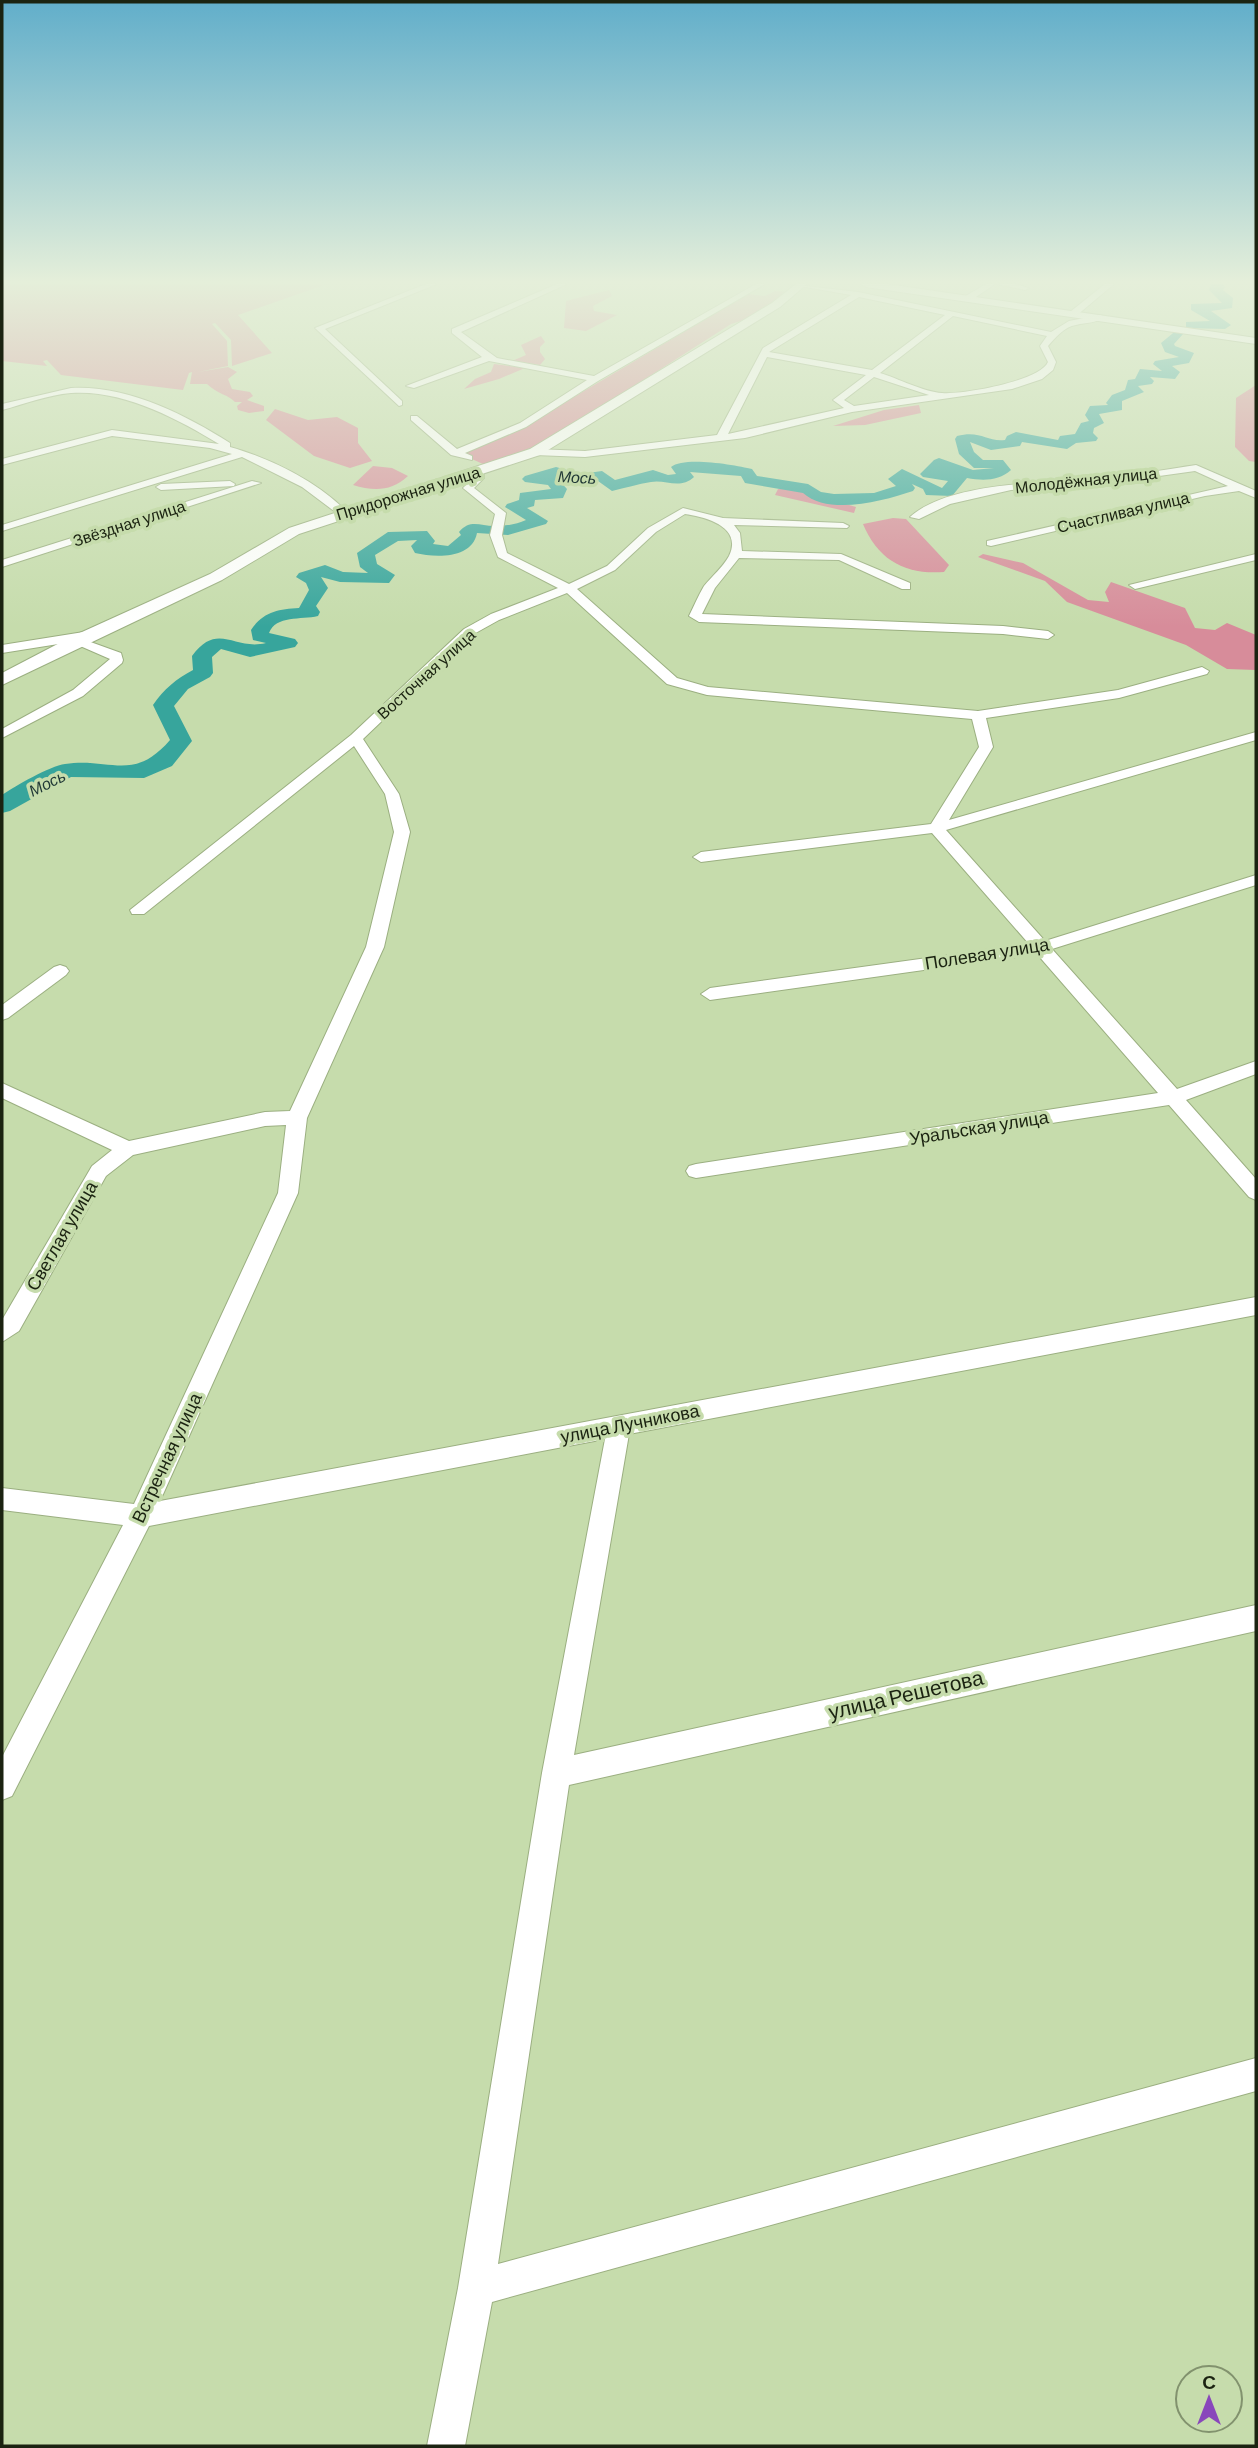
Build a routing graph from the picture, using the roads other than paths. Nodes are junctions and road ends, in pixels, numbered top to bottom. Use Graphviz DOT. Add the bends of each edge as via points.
graph roads {
  1 [pos="35,398"];
  2 [pos="124,398"];
  3 [pos="393,398"];
  4 [pos="564,398"];
  5 [pos="623,398"];
  6 [pos="741,398"];
  7 [pos="840,398"];
  8 [pos="933,398"];
  9 [pos="398,403"];
  10 [pos="2,407"];
  11 [pos="852,410"];
  12 [pos="414,418"];
  13 [pos="720,439"];
  14 [pos="239,452"];
  15 [pos="535,452"];
  16 [pos="456,453"];
  17 [pos="2,462"];
  18 [pos="484,470"];
  19 [pos="256,483"];
  20 [pos="306,485"];
  21 [pos="1256,485"];
  22 [pos="131,488"];
  23 [pos="1240,488"];
  24 [pos="1256,495"];
  25 [pos="342,512"];
  26 [pos="915,517"];
  27 [pos="724,521"];
  28 [pos="843,526"];
  29 [pos="2,528"];
  30 [pos="991,543"];
  31 [pos="736,554"];
  32 [pos="1256,557"];
  33 [pos="2,564"];
  34 [pos="1135,585"];
  35 [pos="906,586"];
  36 [pos="570,589"];
  37 [pos="1048,635"];
  38 [pos="83,638"];
  39 [pos="2,649"];
  40 [pos="1202,671"];
  41 [pos="2,680"];
  42 [pos="978,715"];
  43 [pos="2,734"];
  44 [pos="1256,736"];
  45 [pos="356,738"];
  46 [pos="936,828"];
  47 [pos="701,857"];
  48 [pos="1256,880"];
  49 [pos="138,910"];
  50 [pos="1039,948"];
  51 [pos="60,971"];
  52 [pos="710,994"];
  53 [pos="2,1014"];
  54 [pos="1256,1067"];
  55 [pos="2,1090"];
  56 [pos="1172,1098"];
  57 [pos="297,1118"];
  58 [pos="127,1149"];
  59 [pos="696,1171"];
  60 [pos="1256,1192"];
  61 [pos="1256,1306"];
  62 [pos="2,1333"];
  63 [pos="619,1426"];
  64 [pos="2,1499"];
  65 [pos="141,1516"];
  66 [pos="1256,1618"];
  67 [pos="556,1773"];
  68 [pos="2,1787"];
  69 [pos="1256,2075"];
  70 [pos="475,2288"];
  71 [pos="446,2446"];
  1 -- 10 [label="street"];
  2 -- 14 [label="street" via="205,430"];
  3 -- 9 [label="street"];
  4 -- 16 [label="street" via="510,432"];
  5 -- 15 [label="street, Придорожная улица"];
  6 -- 13 [label="street"];
  7 -- 11 [label="street"];
  8 -- 11 [label="street"];
  11 -- 13 [label="street"];
  12 -- 16 [label="street"];
  13 -- 15 [label="street" via="585,454"];
  14 -- 17 [label="street" via="112,433"];
  14 -- 20 [label="street"];
  14 -- 22 [label="street, Звёздная улица"];
  15 -- 18 [label="street, Придорожная улица"];
  16 -- 18 [label="street"];
  18 -- 25 [label="street, Придорожная улица"];
  18 -- 36 [label="street" via="468,488 501,513 496,532 502,555"];
  19 -- 20 [label="street"];
  19 -- 22 [label="street"];
  19 -- 33 [label="street, Звёздная улица"];
  20 -- 25 [label="street"];
  21 -- 23 [label="street, Счастливая улица"];
  22 -- 29 [label="street, Звёздная улица"];
  23 -- 24 [label="street, Молодёжная улица"];
  23 -- 26 [label="street, Молодёжная улица" via="1196,468 1095,482 1012,487 946,502"];
  23 -- 30 [label="street, Счастливая улица"];
  25 -- 38 [label="street, Придорожная улица" via="294,531 216,576"];
  27 -- 28 [label="street, Восточная улица"];
  27 -- 31 [label="street" via="738,541"];
  27 -- 36 [label="street, Восточная улица" via="694,512 675,514 611,568"];
  31 -- 35 [label="street" via="841,557"];
  31 -- 37 [label="street" via="695,616"];
  32 -- 34 [label="street"];
  36 -- 42 [label="street" via="672,681 707,691"];
  36 -- 45 [label="street, Восточная улица" via="468,632"];
  38 -- 39 [label="street"];
  38 -- 41 [label="street, Придорожная улица"];
  38 -- 43 [label="street" via="117,660 78,693"];
  40 -- 42 [label="street" via="1119,695"];
  42 -- 46 [label="street" via="985,747"];
  44 -- 46 [label="street"];
  45 -- 49 [label="street, Восточная улица"];
  45 -- 57 [label="street, Встречная улица" via="401,813 401,832 375,947"];
  46 -- 47 [label="street"];
  46 -- 50 [label="street"];
  48 -- 50 [label="street, Полевая улица"];
  50 -- 52 [label="street, Полевая улица"];
  50 -- 56 [label="street"];
  51 -- 53 [label="street"];
  54 -- 56 [label="street, Уральская улица"];
  55 -- 58 [label="street"];
  56 -- 59 [label="street, Уральская улица"];
  56 -- 60 [label="street"];
  57 -- 58 [label="street, Светлая улица" via="265,1119"];
  57 -- 65 [label="street, Встречная улица" via="288,1193"];
  58 -- 62 [label="street, Светлая улица" via="99,1171 11,1325"];
  61 -- 63 [label="street, улица Лучникова"];
  63 -- 65 [label="street, улица Лучникова"];
  63 -- 67 [label="street"];
  64 -- 65 [label="street, улица Лучникова"];
  65 -- 68 [label="street, Встречная улица"];
  66 -- 67 [label="street, улица Решетова"];
  67 -- 70 [label="street"];
  69 -- 70 [label="street"];
  70 -- 71 [label="street"];
}
